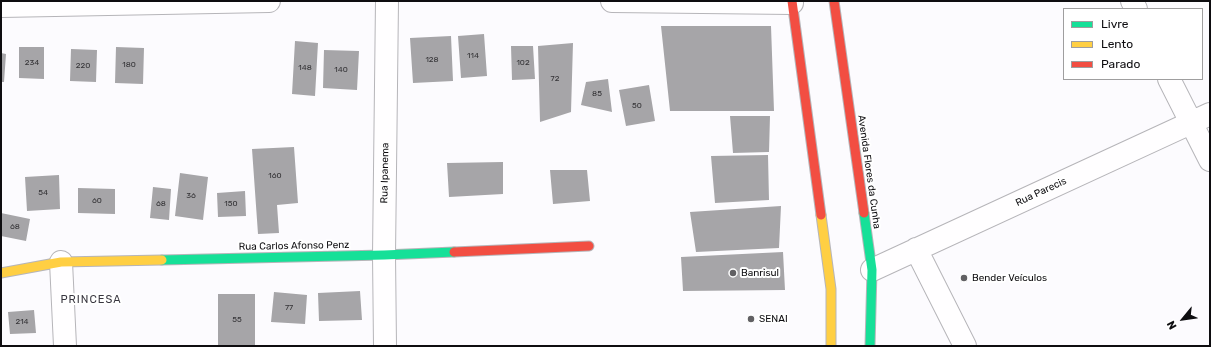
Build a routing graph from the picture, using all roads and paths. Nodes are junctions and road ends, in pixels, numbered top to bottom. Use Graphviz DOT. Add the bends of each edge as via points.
graph roads {
  1 [pos="269,1"];
  2 [pos="386,1"];
  3 [pos="612,1"];
  4 [pos="834,1"];
  5 [pos="792,2"];
  6 [pos="41,3"];
  7 [pos="1,6"];
  8 [pos="1169,80"];
  9 [pos="1210,114"];
  10 [pos="1190,123"];
  11 [pos="1210,160"];
  12 [pos="589,246"];
  13 [pos="916,249"];
  14 [pos="384,255"];
  15 [pos="61,262"];
  16 [pos="872,270"];
  17 [pos="1,273"];
  18 [pos="66,346"];
  19 [pos="385,346"];
  20 [pos="831,346"];
  21 [pos="870,346"];
  22 [pos="965,346"];
  1 -- 6 [label="street"];
  2 -- 14 [label="street, Rua Ipanema"];
  3 -- 5 [label="street"];
  4 -- 16 [label="main road, Avenida Flores da Cunha"];
  5 -- 20 [label="main road" via="831,289"];
  6 -- 7 [label="street"];
  8 -- 10 [label="street"];
  9 -- 10 [label="street, Rua Parecis"];
  10 -- 11 [label="street"];
  10 -- 13 [label="street, Rua Parecis"];
  12 -- 14 [label="main road, Rua Carlos Afonso Penz"];
  13 -- 16 [label="street, Rua Parecis"];
  13 -- 22 [label="street"];
  14 -- 15 [label="main road, Rua Carlos Afonso Penz"];
  14 -- 19 [label="street, Rua Ipanema"];
  15 -- 17 [label="main road, Rua Carlos Afonso Penz"];
  15 -- 18 [label="street"];
  16 -- 21 [label="main road, Avenida Flores da Cunha"];
}
